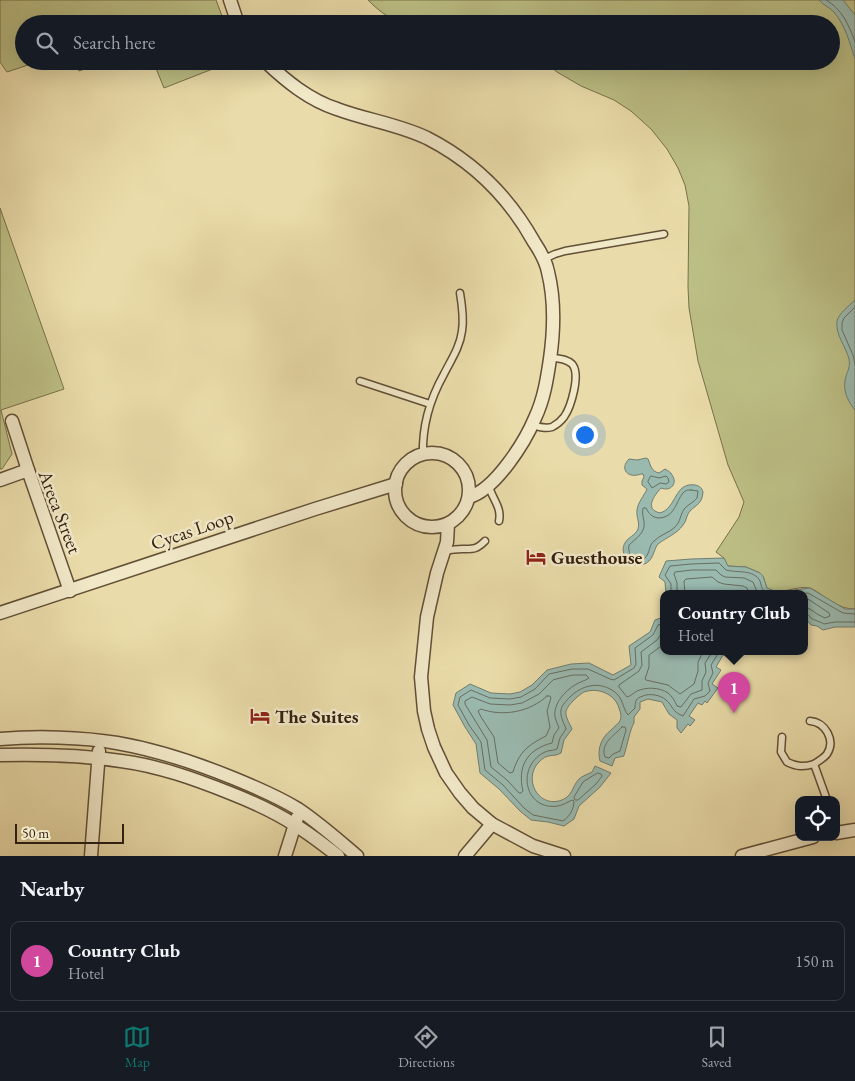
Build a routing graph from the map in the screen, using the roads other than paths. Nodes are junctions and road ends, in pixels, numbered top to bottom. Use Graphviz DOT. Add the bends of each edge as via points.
graph roads {
  1 [pos="230,0"];
  2 [pos="235,15"];
  3 [pos="275,70"];
  4 [pos="664,234"];
  5 [pos="544,259"];
  6 [pos="460,293"];
  7 [pos="550,358"];
  8 [pos="360,381"];
  9 [pos="430,404"];
  10 [pos="12,421"];
  11 [pos="532,425"];
  12 [pos="424,455"];
  13 [pos="28,470"];
  14 [pos="0,480"];
  15 [pos="396,484"];
  16 [pos="489,486"];
  17 [pos="469,497"];
  18 [pos="499,521"];
  19 [pos="448,524"];
  20 [pos="485,541"];
  21 [pos="444,551"];
  22 [pos="70,591"];
  23 [pos="0,613"];
  24 [pos="810,721"];
  25 [pos="782,737"];
  26 [pos="0,739"];
  27 [pos="99,741"];
  28 [pos="0,755"];
  29 [pos="98,758"];
  30 [pos="814,764"];
  31 [pos="826,796"];
  32 [pos="300,810"];
  33 [pos="295,824"];
  34 [pos="492,824"];
  35 [pos="840,830"];
  36 [pos="855,830"];
  37 [pos="798,841"];
  38 [pos="91,856"];
  39 [pos="285,856"];
  40 [pos="338,856"];
  41 [pos="357,856"];
  42 [pos="465,856"];
  43 [pos="564,856"];
  44 [pos="742,856"];
  1 -- 2 [label="street"];
  3 -- 5 [label="street" via="315,100 350,114 405,128 466,162 510,205"];
  4 -- 5 [label="lane" via="565,251"];
  5 -- 7 [label="street" via="553,303"];
  6 -- 9 [label="lane" via="462,333"];
  7 -- 11 [label="street" via="543,394"];
  7 -- 11 [label="lane" via="572,364 576,373 575,384 568,408 559,422 546,428"];
  8 -- 9 [label="lane"];
  9 -- 12 [label="lane" via="423,434"];
  10 -- 13 [label="street"];
  11 -- 16 [label="street" via="519,448"];
  12 -- 15 [label="street" via="404,466"];
  12 -- 17 [label="street" via="442,454 460,466 466,475"];
  13 -- 14 [label="street, Areca Street"];
  13 -- 22 [label="street, Areca Street"];
  15 -- 19 [label="street" via="399,506 414,523 437,528"];
  15 -- 22 [label="street, Cycas Loop"];
  16 -- 17 [label="street"];
  16 -- 18 [label="lane" via="499,508"];
  17 -- 19 [label="street" via="461,514"];
  19 -- 21 [label="street"];
  20 -- 21 [label="lane" via="470,550"];
  21 -- 34 [label="street" via="427,617 421,676 424,711 434,747 446,773 473,808"];
  22 -- 23 [label="street, Cycas Loop"];
  24 -- 30 [label="lane" via="821,724 830,738 830,749"];
  25 -- 30 [label="lane" via="780,752 787,762 800,767"];
  26 -- 27 [label="street"];
  27 -- 29 [label="street"];
  27 -- 32 [label="street" via="141,748 195,763 264,790"];
  28 -- 29 [label="street"];
  29 -- 33 [label="street" via="144,765 198,781 252,802"];
  29 -- 38 [label="street"];
  30 -- 31 [label="lane"];
  32 -- 33 [label="street"];
  32 -- 41 [label="street"];
  33 -- 39 [label="street"];
  33 -- 40 [label="street"];
  34 -- 42 [label="street"];
  34 -- 43 [label="street" via="533,846"];
  35 -- 36 [label="street"];
  37 -- 44 [label="street"];
}
